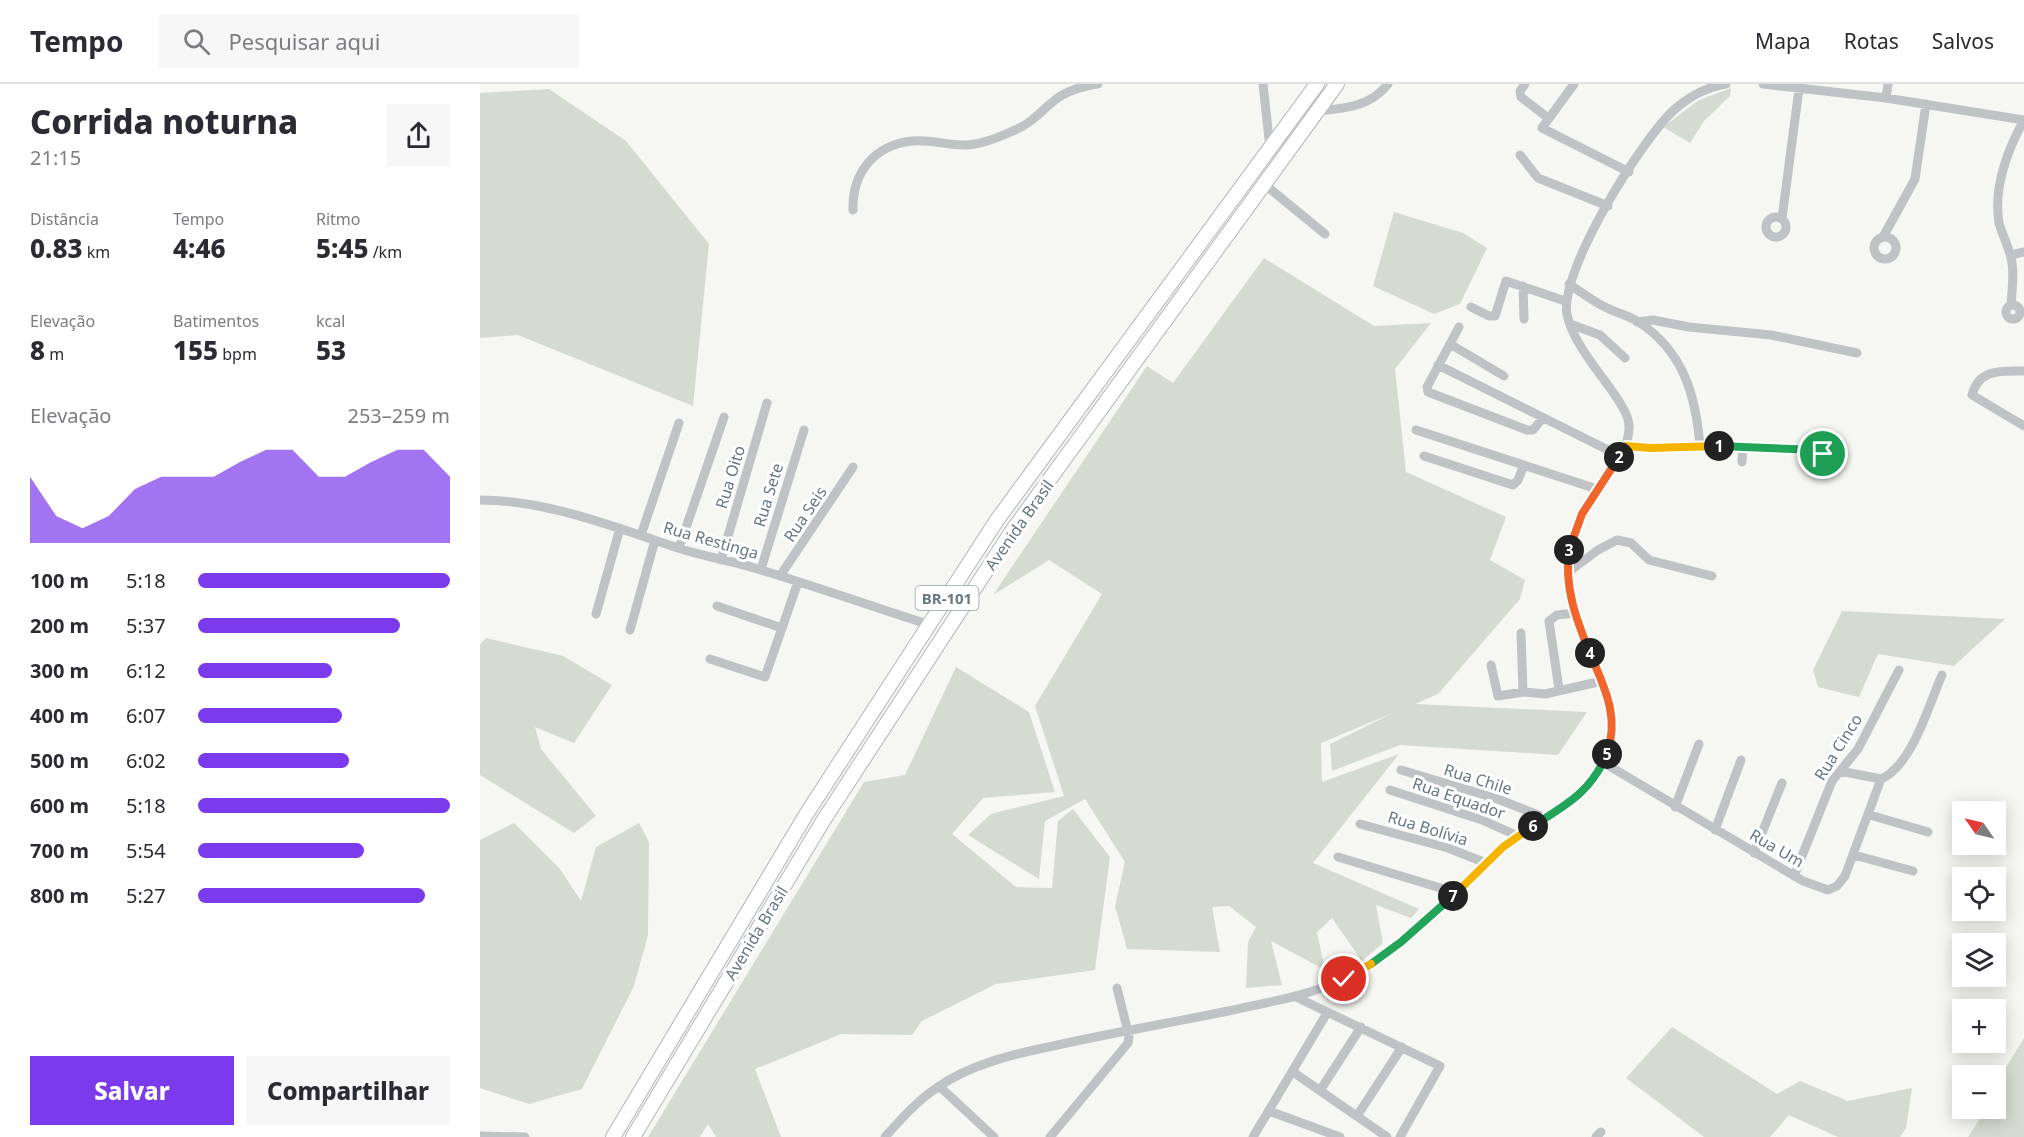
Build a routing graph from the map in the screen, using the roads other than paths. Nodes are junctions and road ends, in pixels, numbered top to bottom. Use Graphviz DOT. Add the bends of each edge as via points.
graph roads {
  1 [pos="1094,84"];
  2 [pos="1263,84"];
  3 [pos="1317,84"];
  4 [pos="1337,84"];
  5 [pos="1388,84"];
  6 [pos="1525,84"];
  7 [pos="1574,84"];
  8 [pos="1726,84"];
  9 [pos="1763,84"];
  10 [pos="1827,84"];
  11 [pos="1888,84"];
  12 [pos="1799,89"];
  13 [pos="1846,93"];
  14 [pos="1886,98"];
  15 [pos="1926,105"];
  16 [pos="1318,111"];
  17 [pos="1548,118"];
  18 [pos="2024,120"];
  19 [pos="1270,148"];
  20 [pos="1520,155"];
  21 [pos="1629,171"];
  22 [pos="1264,184"];
  23 [pos="1608,206"];
  24 [pos="853,210"];
  25 [pos="1782,218"];
  26 [pos="1325,234"];
  27 [pos="1883,237"];
  28 [pos="2024,252"];
  29 [pos="2011,255"];
  30 [pos="1569,284"];
  31 [pos="1523,286"];
  32 [pos="1565,300"];
  33 [pos="2012,305"];
  34 [pos="1472,308"];
  35 [pos="1524,319"];
  36 [pos="1637,322"];
  37 [pos="1570,324"];
  38 [pos="1459,327"];
  39 [pos="1450,344"];
  40 [pos="1857,353"];
  41 [pos="1625,358"];
  42 [pos="1438,365"];
  43 [pos="2024,371"];
  44 [pos="1504,376"];
  45 [pos="767,403"];
  46 [pos="724,417"];
  47 [pos="1542,419"];
  48 [pos="679,423"];
  49 [pos="2024,426"];
  50 [pos="804,430"];
  51 [pos="1416,430"];
  52 [pos="1626,446"];
  53 [pos="1743,446"];
  54 [pos="1700,447"];
  55 [pos="1424,456"];
  56 [pos="1620,456"];
  57 [pos="1742,462"];
  58 [pos="1524,465"];
  59 [pos="853,467"];
  60 [pos="1822,467"];
  61 [pos="1597,489"];
  62 [pos="480,500"];
  63 [pos="620,528"];
  64 [pos="641,535"];
  65 [pos="655,540"];
  66 [pos="679,549"];
  67 [pos="721,560"];
  68 [pos="761,569"];
  69 [pos="1566,573"];
  70 [pos="780,576"];
  71 [pos="1712,576"];
  72 [pos="798,582"];
  73 [pos="717,606"];
  74 [pos="1574,613"];
  75 [pos="596,614"];
  76 [pos="930,625"];
  77 [pos="782,628"];
  78 [pos="630,630"];
  79 [pos="1521,633"];
  80 [pos="710,659"];
  81 [pos="1491,665"];
  82 [pos="1899,670"];
  83 [pos="1942,675"];
  84 [pos="1602,681"];
  85 [pos="1559,689"];
  86 [pos="1523,692"];
  87 [pos="1699,744"];
  88 [pos="1741,760"];
  89 [pos="1604,763"];
  90 [pos="1401,770"];
  91 [pos="1840,771"];
  92 [pos="1881,779"];
  93 [pos="1782,783"];
  94 [pos="1390,790"];
  95 [pos="1675,807"];
  96 [pos="1870,815"];
  97 [pos="1546,818"];
  98 [pos="1360,824"];
  99 [pos="1715,830"];
  100 [pos="1928,832"];
  101 [pos="1518,836"];
  102 [pos="1754,853"];
  103 [pos="1854,855"];
  104 [pos="1338,857"];
  105 [pos="1486,863"];
  106 [pos="1913,871"];
  107 [pos="1794,876"];
  108 [pos="1456,893"];
  109 [pos="1117,988"];
  110 [pos="1296,997"];
  111 [pos="1328,1013"];
  112 [pos="1361,1027"];
  113 [pos="1128,1031"];
  114 [pos="1402,1047"];
  115 [pos="1293,1072"];
  116 [pos="939,1086"];
  117 [pos="1321,1089"];
  118 [pos="1269,1111"];
  119 [pos="1357,1116"];
  120 [pos="480,1136"];
  121 [pos="500,1136"];
  122 [pos="525,1137"];
  123 [pos="613,1137"];
  124 [pos="633,1137"];
  125 [pos="885,1137"];
  126 [pos="994,1137"];
  127 [pos="1050,1137"];
  128 [pos="1253,1137"];
  129 [pos="1340,1137"];
  130 [pos="1387,1137"];
  131 [pos="1400,1137"];
  1 -- 24 [label="street" via="1062,95 1029,124 983,142 968,145 912,141 895,145 860,172 854,185"];
  2 -- 19 [label="street"];
  3 -- 19 [label="highway, Avenida Brasil / BR-101"];
  4 -- 16 [label="highway, Avenida Brasil / BR-101"];
  5 -- 16 [label="street" via="1368,102"];
  6 -- 17 [label="street" via="1521,97"];
  7 -- 17 [label="street"];
  8 -- 21 [label="street" via="1701,91 1676,108"];
  9 -- 12 [label="street"];
  10 -- 13 [label="street"];
  11 -- 14 [label="street"];
  12 -- 13 [label="street"];
  12 -- 25 [label="street"];
  13 -- 14 [label="street"];
  14 -- 15 [label="street"];
  15 -- 18 [label="street"];
  15 -- 27 [label="street" via="1915,179"];
  16 -- 22 [label="highway, Avenida Brasil / BR-101"];
  17 -- 21 [label="street" via="1543,129"];
  18 -- 29 [label="street" via="2000,180 1999,222"];
  19 -- 76 [label="highway, Avenida Brasil / BR-101" via="997,520"];
  20 -- 23 [label="street" via="1538,178"];
  21 -- 23 [label="street"];
  22 -- 26 [label="street"];
  22 -- 124 [label="highway, Avenida Brasil / BR-101" via="1012,531 823,821"];
  23 -- 30 [label="street"];
  28 -- 29 [label="street"];
  29 -- 33 [label="street"];
  30 -- 32 [label="street"];
  30 -- 36 [label="street"];
  31 -- 32 [label="street"];
  31 -- 34 [label="street" via="1507,281 1504,284 1495,316"];
  31 -- 35 [label="street"];
  32 -- 37 [label="street"];
  36 -- 40 [label="street" via="1653,320 1771,334"];
  36 -- 54 [label="street" via="1667,345 1686,376"];
  37 -- 41 [label="street" via="1600,335"];
  37 -- 52 [label="street" via="1578,344 1628,418"];
  38 -- 39 [label="street"];
  39 -- 42 [label="street"];
  39 -- 44 [label="street"];
  42 -- 47 [label="street"];
  42 -- 47 [label="street" via="1428,392 1527,430 1533,430"];
  43 -- 49 [label="street" via="1991,372 1977,383 1972,394"];
  45 -- 67 [label="street, Rua Oito"];
  46 -- 66 [label="street"];
  47 -- 56 [label="street"];
  48 -- 64 [label="street"];
  50 -- 68 [label="street, Rua Sete"];
  51 -- 58 [label="street"];
  52 -- 54 [label="street"];
  52 -- 56 [label="street"];
  53 -- 54 [label="street"];
  53 -- 57 [label="street"];
  53 -- 60 [label="street" via="1818,450 1823,454"];
  55 -- 58 [label="street" via="1512,484"];
  56 -- 61 [label="street"];
  58 -- 61 [label="street"];
  59 -- 70 [label="street, Rua Seis"];
  61 -- 69 [label="street" via="1574,531"];
  62 -- 63 [label="street, Rua Restinga" via="538,506"];
  63 -- 64 [label="street, Rua Restinga"];
  63 -- 75 [label="street"];
  64 -- 65 [label="street, Rua Restinga"];
  65 -- 66 [label="street, Rua Restinga"];
  65 -- 78 [label="street"];
  66 -- 67 [label="street, Rua Restinga"];
  67 -- 68 [label="street, Rua Restinga"];
  68 -- 70 [label="street, Rua Restinga"];
  69 -- 71 [label="street" via="1617,540 1631,543 1649,560"];
  69 -- 74 [label="street"];
  70 -- 72 [label="street, Rua Restinga"];
  72 -- 76 [label="street, Rua Restinga"];
  72 -- 77 [label="street"];
  73 -- 77 [label="street"];
  74 -- 84 [label="street"];
  74 -- 85 [label="street" via="1557,615 1549,621"];
  76 -- 123 [label="highway, Avenida Brasil / BR-101" via="801,823"];
  77 -- 80 [label="street" via="763,678"];
  79 -- 86 [label="street"];
  81 -- 86 [label="street" via="1498,696"];
  82 -- 91 [label="street, Rua Cinco" via="1858,749"];
  83 -- 92 [label="street" via="1903,761"];
  84 -- 85 [label="street"];
  84 -- 89 [label="street" via="1613,719"];
  85 -- 86 [label="street" via="1545,694"];
  87 -- 95 [label="street"];
  88 -- 99 [label="street"];
  89 -- 95 [label="street, Rua Um"];
  89 -- 97 [label="street" via="1579,796"];
  90 -- 97 [label="street, Rua Chile"];
  91 -- 92 [label="street"];
  91 -- 107 [label="street, Rua Cinco" via="1829,788"];
  92 -- 96 [label="street, Rua Um"];
  93 -- 102 [label="street"];
  94 -- 101 [label="street, Rua Equador"];
  95 -- 99 [label="street, Rua Um"];
  96 -- 100 [label="street"];
  96 -- 103 [label="street, Rua Um"];
  97 -- 101 [label="street"];
  98 -- 105 [label="street, Rua Bolívia" via="1448,848"];
  99 -- 102 [label="street, Rua Um"];
  101 -- 105 [label="street"];
  102 -- 107 [label="street, Rua Um"];
  103 -- 106 [label="street"];
  103 -- 107 [label="street, Rua Um" via="1841,882 1827,890"];
  104 -- 108 [label="street"];
  105 -- 108 [label="street"];
  108 -- 110 [label="street" via="1380,958 1344,979"];
  109 -- 113 [label="street"];
  110 -- 111 [label="street"];
  110 -- 113 [label="street"];
  111 -- 112 [label="street"];
  111 -- 115 [label="street"];
  112 -- 114 [label="street"];
  112 -- 117 [label="street"];
  113 -- 116 [label="street" via="1018,1053 966,1071"];
  113 -- 127 [label="street" via="1130,1039 1124,1052"];
  114 -- 119 [label="street"];
  114 -- 131 [label="street" via="1442,1068"];
  115 -- 117 [label="street"];
  115 -- 118 [label="street"];
  116 -- 125 [label="street"];
  116 -- 126 [label="street"];
  117 -- 119 [label="street"];
  118 -- 128 [label="street"];
  118 -- 129 [label="street"];
  119 -- 130 [label="street"];
  120 -- 121 [label="street"];
  121 -- 122 [label="street"];
}
